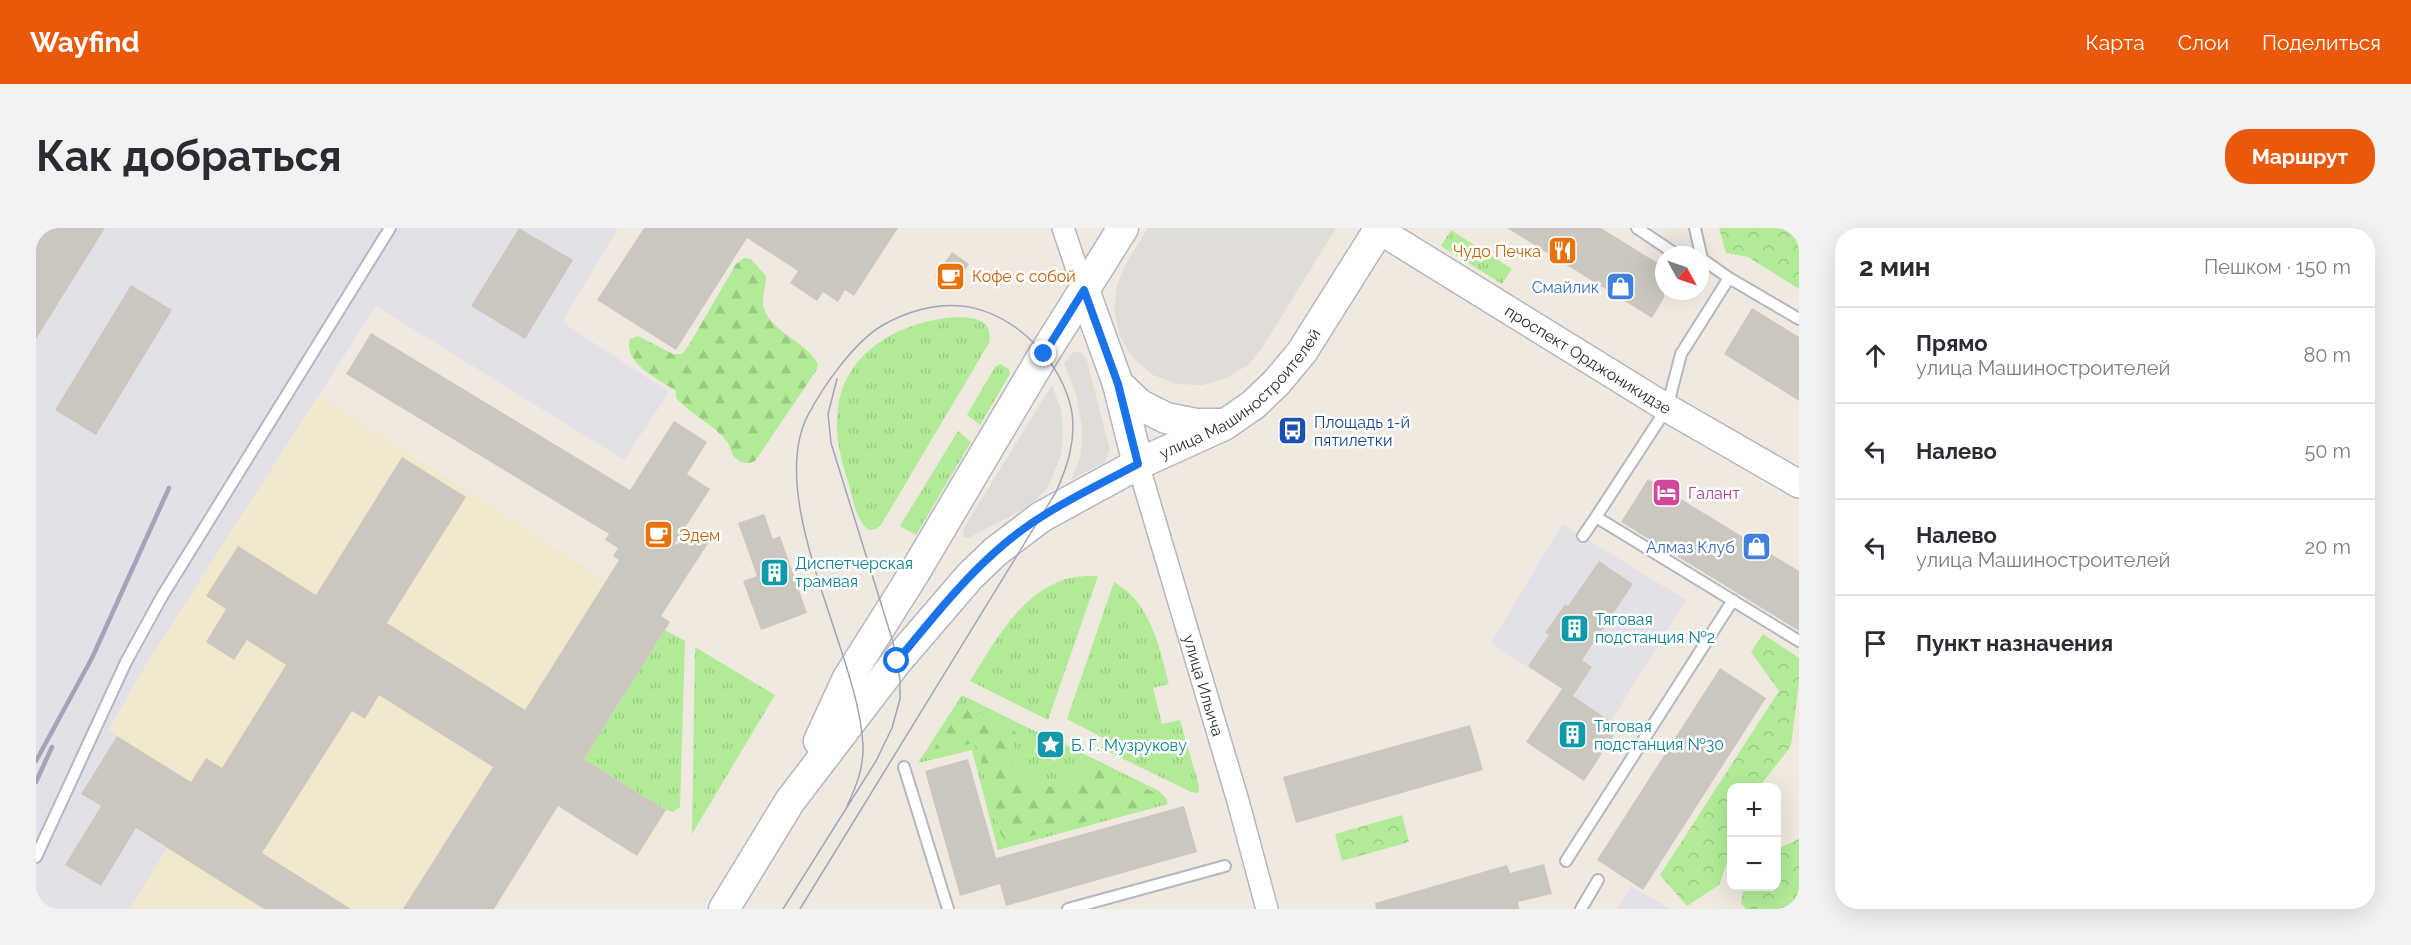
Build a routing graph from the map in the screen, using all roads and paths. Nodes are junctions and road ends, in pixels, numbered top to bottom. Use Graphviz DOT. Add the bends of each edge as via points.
graph roads {
  1 [pos="390,228"];
  2 [pos="1063,228"];
  3 [pos="1123,228"];
  4 [pos="1637,228"];
  5 [pos="1695,228"];
  6 [pos="1380,229"];
  7 [pos="1664,246"];
  8 [pos="1698,246"];
  9 [pos="1709,264"];
  10 [pos="1729,278"];
  11 [pos="1084,290"];
  12 [pos="1799,319"];
  13 [pos="1118,384"];
  14 [pos="1667,408"];
  15 [pos="1224,424"];
  16 [pos="1138,464"];
  17 [pos="1799,484"];
  18 [pos="1596,517"];
  19 [pos="1583,536"];
  20 [pos="1733,600"];
  21 [pos="1799,641"];
  22 [pos="904,767"];
  23 [pos="790,801"];
  24 [pos="36,857"];
  25 [pos="1566,861"];
  26 [pos="1225,866"];
  27 [pos="1598,880"];
  28 [pos="724,909"];
  29 [pos="948,909"];
  30 [pos="1068,909"];
  31 [pos="1268,909"];
  32 [pos="1581,909"];
  1 -- 24 [label="lane" via="161,598 121,671"];
  2 -- 11 [label="street"];
  3 -- 11 [label="main road, улица Машиностроителей"];
  4 -- 7 [label="lane"];
  5 -- 8 [label="lane"];
  6 -- 14 [label="street, проспект Орджоникидзе"];
  6 -- 15 [label="main road, улица Машиностроителей" via="1302,352 1253,405"];
  9 -- 10 [label="lane"];
  10 -- 12 [label="lane"];
  10 -- 14 [label="lane" via="1681,354"];
  11 -- 13 [label="main road"];
  11 -- 23 [label="main road, улица Машиностроителей" via="848,678"];
  13 -- 15 [label="main road" via="1140,405 1166,418"];
  13 -- 16 [label="main road"];
  14 -- 17 [label="street, проспект Орджоникидзе"];
  14 -- 18 [label="lane"];
  15 -- 16 [label="main road, улица Машиностроителей"];
  16 -- 23 [label="main road, улица Машиностроителей" via="1041,517 995,552 897,661"];
  16 -- 31 [label="street, улица Ильича"];
  18 -- 19 [label="lane"];
  18 -- 20 [label="lane"];
  20 -- 21 [label="lane"];
  20 -- 25 [label="lane"];
  22 -- 29 [label="lane"];
  23 -- 28 [label="main road, улица Машиностроителей"];
  26 -- 30 [label="lane"];
  27 -- 32 [label="lane"];
}
